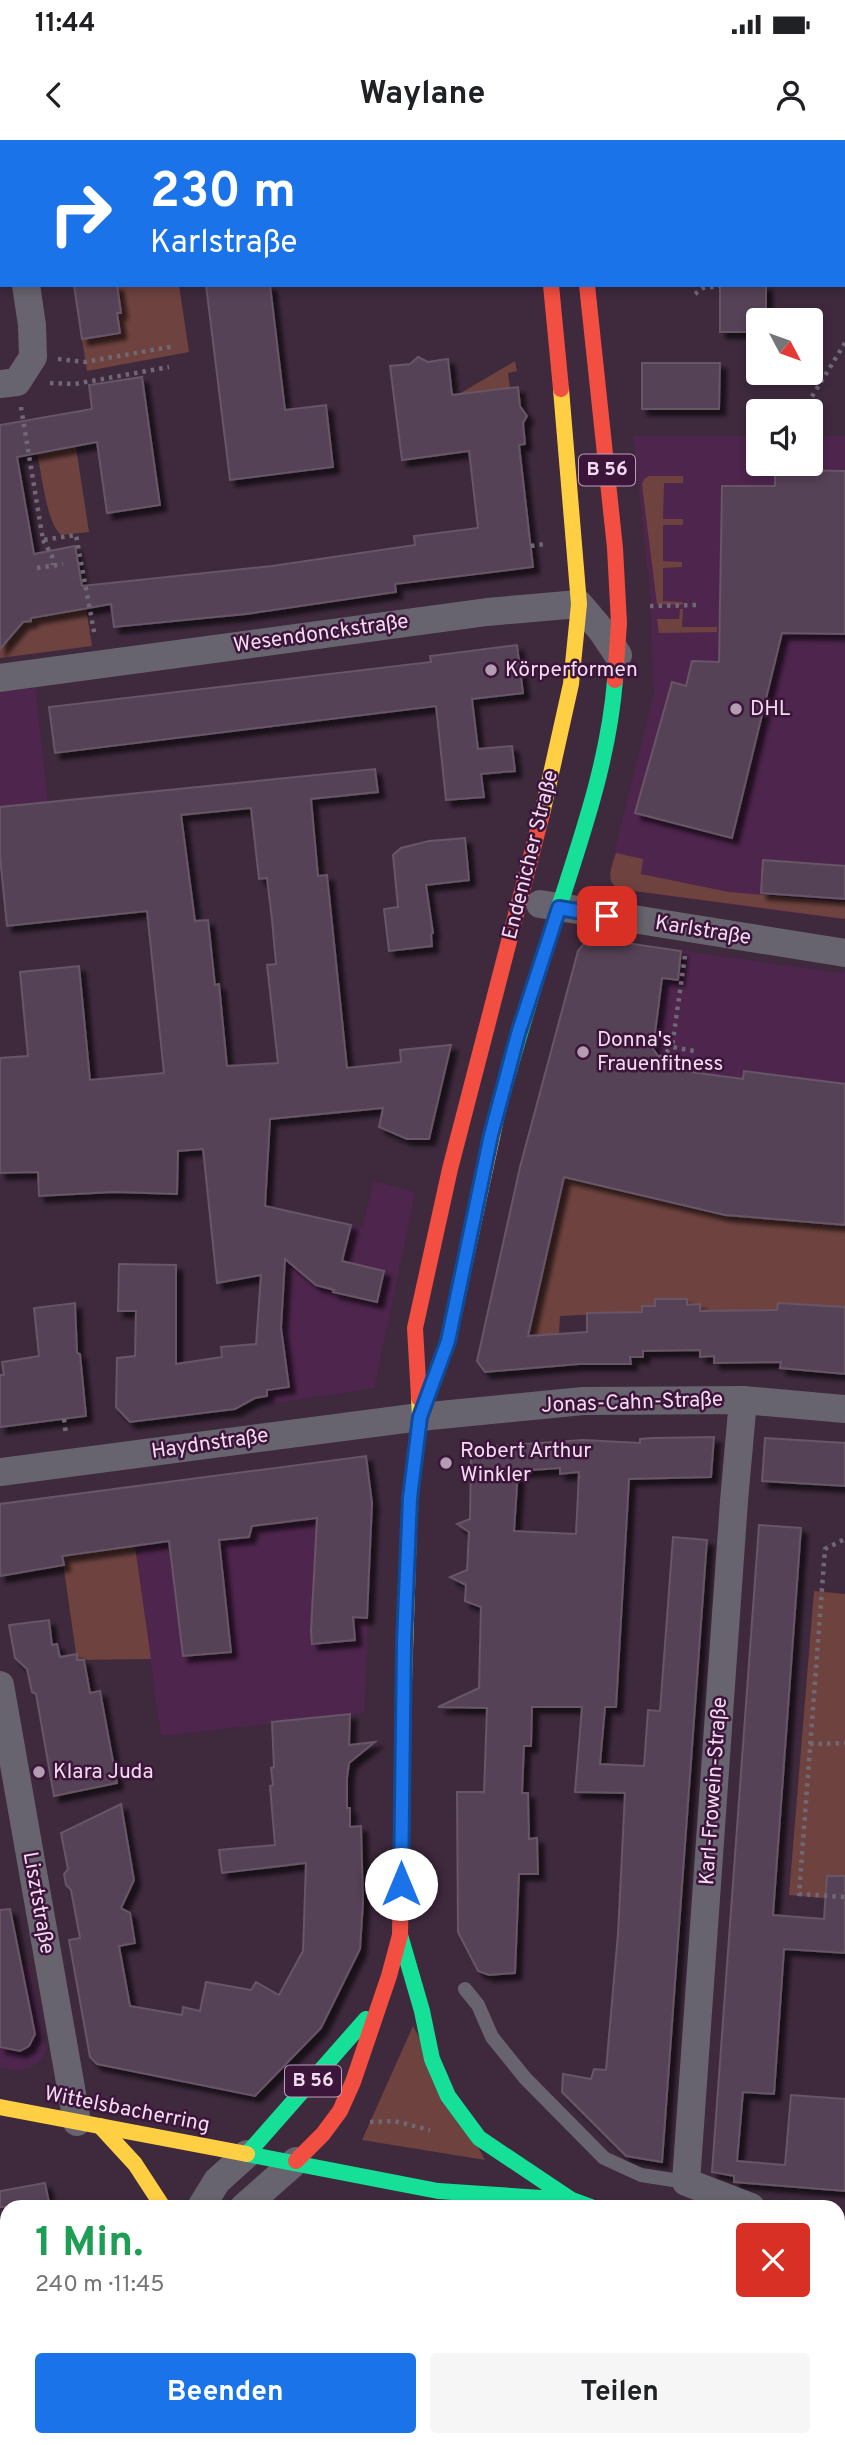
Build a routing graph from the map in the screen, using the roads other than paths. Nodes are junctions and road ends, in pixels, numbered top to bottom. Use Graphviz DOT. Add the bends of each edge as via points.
graph roads {
  1 [pos="26,287"];
  2 [pos="551,287"];
  3 [pos="587,287"];
  4 [pos="8,383"];
  5 [pos="579,604"];
  6 [pos="618,655"];
  7 [pos="0,678"];
  8 [pos="520,901"];
  9 [pos="559,908"];
  10 [pos="845,953"];
  11 [pos="743,1400"];
  12 [pos="845,1409"];
  13 [pos="420,1417"];
  14 [pos="0,1472"];
  15 [pos="0,1685"];
  16 [pos="400,1935"];
  17 [pos="465,1989"];
  18 [pos="377,2006"];
  19 [pos="0,2107"];
  20 [pos="89,2124"];
  21 [pos="247,2154"];
  22 [pos="296,2161"];
  23 [pos="686,2182"];
  24 [pos="158,2200"];
  25 [pos="205,2200"];
  26 [pos="252,2200"];
  27 [pos="572,2200"];
  28 [pos="733,2200"];
  1 -- 4 [label="street" via="33,358"];
  2 -- 5 [label="main road, Endenicher Straße / B 56"];
  3 -- 6 [label="main road, Endenicher Straße / B 56" via="615,548"];
  5 -- 6 [label="street"];
  5 -- 7 [label="street, Wesendonckstraße" via="487,612"];
  5 -- 8 [label="main road, Endenicher Straße / B 56" via="571,684"];
  6 -- 9 [label="main road, Endenicher Straße / B 56" via="606,748"];
  8 -- 9 [label="street, Karlstraße"];
  8 -- 13 [label="main road, Endenicher Straße / B 56" via="450,1169 415,1328"];
  9 -- 10 [label="street, Karlstraße"];
  9 -- 13 [label="main road, Endenicher Straße / B 56" via="491,1135 448,1341"];
  11 -- 12 [label="street, Jonas-Cahn-Straße"];
  11 -- 13 [label="street, Jonas-Cahn-Straße" via="583,1401"];
  11 -- 23 [label="street, Karl-Frowein-Straße"];
  13 -- 14 [label="street, Haydnstraße"];
  13 -- 16 [label="main road, Endenicher Straße / B 56" via="410,1498"];
  15 -- 20 [label="street, Lisztstraße"];
  16 -- 18 [label="main road, Endenicher Straße / B 56"];
  16 -- 27 [label="main road, B 56" via="432,2059 448,2096 472,2131"];
  17 -- 23 [label="lane" via="492,2037 525,2078 604,2158 641,2175"];
  18 -- 21 [label="main road, Endenicher Straße / B 56"];
  18 -- 22 [label="main road, Endenicher Straße / B 56" via="340,2111"];
  19 -- 20 [label="main road, Wittelsbacherring"];
  20 -- 21 [label="main road, Wittelsbacherring"];
  20 -- 24 [label="main road" via="135,2164"];
  21 -- 22 [label="main road, B 56"];
  21 -- 25 [label="street, Endenicher Straße" via="217,2180"];
  22 -- 26 [label="street, Endenicher Straße"];
  22 -- 27 [label="main road, B 56" via="439,2192"];
  23 -- 28 [label="street"];
}
